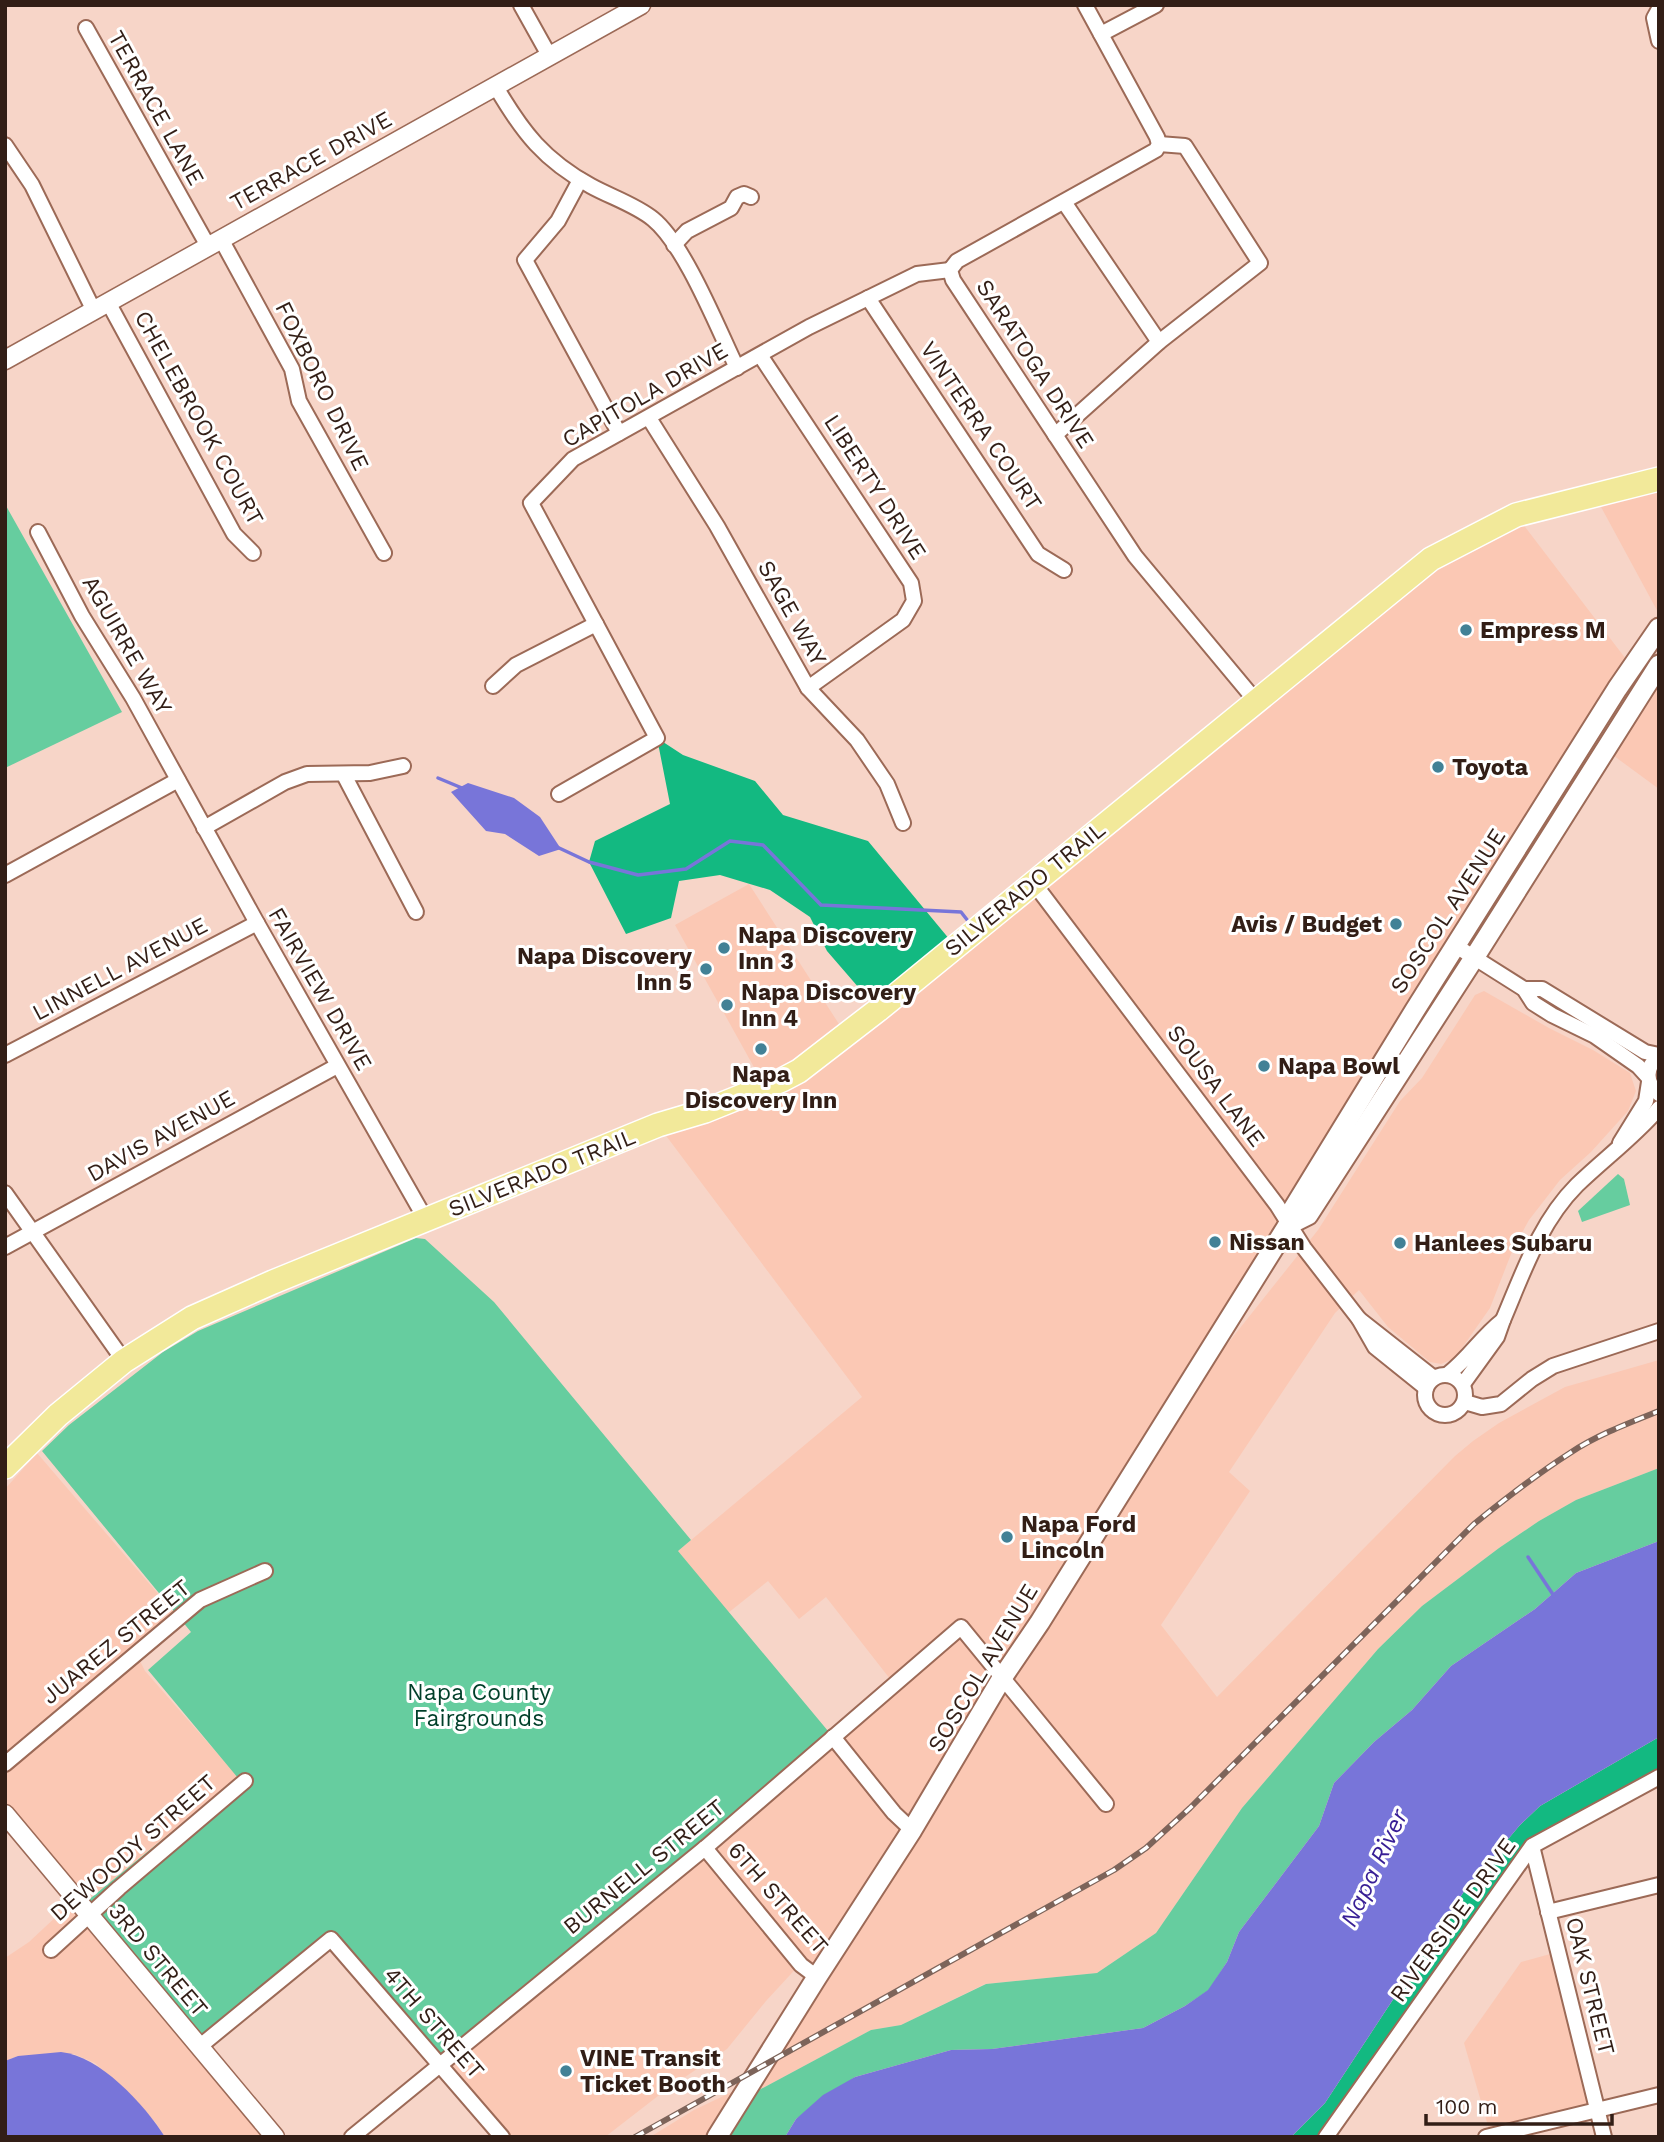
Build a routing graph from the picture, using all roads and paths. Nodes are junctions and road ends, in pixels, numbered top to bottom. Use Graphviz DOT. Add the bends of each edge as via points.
graph roads {
  1 [pos="521,5"];
  2 [pos="641,5"];
  3 [pos="1085,5"];
  4 [pos="1156,5"];
  5 [pos="1659,9"];
  6 [pos="86,28"];
  7 [pos="1101,34"];
  8 [pos="1659,41"];
  9 [pos="550,57"];
  10 [pos="496,88"];
  11 [pos="1159,144"];
  12 [pos="5,145"];
  13 [pos="580,180"];
  14 [pos="751,197"];
  15 [pos="1064,202"];
  16 [pos="214,243"];
  17 [pos="674,244"];
  18 [pos="950,270"];
  19 [pos="868,298"];
  20 [pos="101,306"];
  21 [pos="1159,342"];
  22 [pos="760,355"];
  23 [pos="5,360"];
  24 [pos="737,368"];
  25 [pos="649,418"];
  26 [pos="619,433"];
  27 [pos="1055,435"];
  28 [pos="1659,479"];
  29 [pos="38,532"];
  30 [pos="253,553"];
  31 [pos="384,553"];
  32 [pos="1064,570"];
  33 [pos="596,624"];
  34 [pos="1659,628"];
  35 [pos="1659,665"];
  36 [pos="493,686"];
  37 [pos="808,688"];
  38 [pos="1255,700"];
  39 [pos="403,766"];
  40 [pos="344,775"];
  41 [pos="178,780"];
  42 [pos="558,794"];
  43 [pos="903,823"];
  44 [pos="204,828"];
  45 [pos="5,875"];
  46 [pos="1033,882"];
  47 [pos="416,912"];
  48 [pos="257,923"];
  49 [pos="1456,946"];
  50 [pos="1474,958"];
  51 [pos="1524,989"];
  52 [pos="5,1055"];
  53 [pos="1659,1055"];
  54 [pos="337,1066"];
  55 [pos="1648,1079"];
  56 [pos="1659,1094"];
  57 [pos="1659,1108"];
  58 [pos="1617,1148"];
  59 [pos="5,1193"];
  60 [pos="426,1220"];
  61 [pos="1289,1225"];
  62 [pos="32,1233"];
  63 [pos="5,1247"];
  64 [pos="1503,1320"];
  65 [pos="1659,1331"];
  66 [pos="124,1361"];
  67 [pos="1436,1380"];
  68 [pos="1463,1384"];
  69 [pos="1465,1402"];
  70 [pos="5,1467"];
  71 [pos="265,1571"];
  72 [pos="1002,1678"];
  73 [pos="833,1737"];
  74 [pos="5,1764"];
  75 [pos="1659,1777"];
  76 [pos="245,1781"];
  77 [pos="1106,1804"];
  78 [pos="5,1814"];
  79 [pos="912,1830"];
  80 [pos="1532,1846"];
  81 [pos="705,1848"];
  82 [pos="1659,1885"];
  83 [pos="1548,1912"];
  84 [pos="89,1916"];
  85 [pos="51,1950"];
  86 [pos="817,1977"];
  87 [pos="199,2047"];
  88 [pos="439,2063"];
  89 [pos="1659,2095"];
  90 [pos="1598,2110"];
  91 [pos="275,2137"];
  92 [pos="352,2137"];
  93 [pos="502,2137"];
  94 [pos="717,2137"];
  95 [pos="1326,2137"];
  96 [pos="1486,2137"];
  97 [pos="1604,2137"];
  1 -- 9 [label="street"];
  2 -- 9 [label="street, TERRACE DRIVE"];
  3 -- 7 [label="street"];
  4 -- 7 [label="street"];
  5 -- 8 [label="street" via="1654,18"];
  6 -- 16 [label="street, TERRACE LANE"];
  7 -- 11 [label="street"];
  9 -- 10 [label="street, TERRACE DRIVE"];
  10 -- 13 [label="street" via="536,147"];
  10 -- 16 [label="street, TERRACE DRIVE"];
  11 -- 15 [label="street, SARATOGA DRIVE" via="1156,150"];
  11 -- 21 [label="street" via="1185,146 1260,263"];
  12 -- 20 [label="street, CHELEBROOK COURT"];
  13 -- 17 [label="street" via="652,219"];
  13 -- 26 [label="street" via="558,221 525,260"];
  14 -- 17 [label="street" via="737,197 731,208 687,231"];
  15 -- 18 [label="street, SARATOGA DRIVE" via="957,261"];
  15 -- 21 [label="street"];
  16 -- 20 [label="street, TERRACE DRIVE"];
  16 -- 31 [label="street, FOXBORO DRIVE" via="292,369 299,401"];
  17 -- 24 [label="street"];
  18 -- 19 [label="street, CAPITOLA DRIVE" via="917,274"];
  18 -- 27 [label="street, SARATOGA DRIVE"];
  19 -- 22 [label="street, CAPITOLA DRIVE"];
  19 -- 32 [label="street, VINTERRA COURT" via="1038,554"];
  20 -- 23 [label="street, TERRACE DRIVE"];
  20 -- 30 [label="street, CHELEBROOK COURT" via="234,534"];
  21 -- 27 [label="street"];
  22 -- 24 [label="street, CAPITOLA DRIVE"];
  22 -- 37 [label="street, LIBERTY DRIVE" via="911,583 914,601 903,620"];
  24 -- 25 [label="street, CAPITOLA DRIVE"];
  25 -- 26 [label="street, CAPITOLA DRIVE"];
  25 -- 37 [label="street, SAGE WAY" via="717,526"];
  26 -- 33 [label="street, CAPITOLA DRIVE" via="573,459 531,503"];
  27 -- 38 [label="street, SARATOGA DRIVE" via="1135,556"];
  28 -- 38 [label="main road, SILVERADO TRAIL" via="1516,515 1448,549"];
  29 -- 41 [label="street, AGUIRRE WAY"];
  33 -- 36 [label="street" via="516,666"];
  33 -- 42 [label="street" via="657,738"];
  34 -- 49 [label="main road, SOSCOL AVENUE"];
  35 -- 50 [label="main road, SOSCOL AVENUE"];
  37 -- 43 [label="street, SAGE WAY" via="857,740 887,784"];
  38 -- 46 [label="main road, SILVERADO TRAIL"];
  39 -- 40 [label="street"];
  40 -- 44 [label="street" via="307,774 285,782"];
  40 -- 47 [label="street"];
  41 -- 44 [label="street, FAIRVIEW DRIVE"];
  41 -- 45 [label="street"];
  44 -- 48 [label="street, FAIRVIEW DRIVE"];
  46 -- 60 [label="main road, SILVERADO TRAIL" via="791,1075"];
  46 -- 61 [label="street, SOUSA LANE"];
  48 -- 52 [label="street, LINNELL AVENUE"];
  48 -- 54 [label="street, FAIRVIEW DRIVE"];
  49 -- 50 [label="street"];
  49 -- 61 [label="main road, SOSCOL AVENUE" via="1354,1107 1290,1214"];
  50 -- 51 [label="street"];
  50 -- 61 [label="main road, SOSCOL AVENUE" via="1308,1215"];
  51 -- 53 [label="street" via="1542,989 1645,1052"];
  51 -- 55 [label="street" via="1533,1003 1595,1036 1639,1066"];
  53 -- 55 [label="street" via="1651,1064"];
  54 -- 60 [label="street, FAIRVIEW DRIVE"];
  54 -- 62 [label="street, DAVIS AVENUE"];
  55 -- 56 [label="street"];
  55 -- 58 [label="street" via="1646,1101"];
  57 -- 58 [label="street" via="1637,1134"];
  58 -- 64 [label="street" via="1578,1184 1543,1229"];
  59 -- 62 [label="street"];
  60 -- 66 [label="main road, SILVERADO TRAIL" via="192,1318"];
  61 -- 67 [label="street, SOUSA LANE" via="1359,1319"];
  61 -- 72 [label="main road, SOSCOL AVENUE"];
  62 -- 63 [label="street, DAVIS AVENUE"];
  62 -- 66 [label="street"];
  64 -- 67 [label="street" via="1486,1333 1466,1360"];
  64 -- 68 [label="street" via="1497,1337"];
  65 -- 69 [label="street" via="1553,1366 1500,1404 1482,1407"];
  66 -- 70 [label="main road, SILVERADO TRAIL" via="58,1415"];
  67 -- 68 [label="street" via="1456,1378"];
  67 -- 69 [label="street" via="1426,1400 1437,1413 1452,1414"];
  68 -- 69 [label="street"];
  71 -- 74 [label="street, JUAREZ STREET" via="200,1600"];
  72 -- 73 [label="street, BURNELL STREET" via="961,1627"];
  72 -- 77 [label="street"];
  72 -- 79 [label="main road, SOSCOL AVENUE"];
  73 -- 79 [label="street"];
  73 -- 81 [label="street, BURNELL STREET"];
  75 -- 80 [label="street, RIVERSIDE DRIVE"];
  76 -- 84 [label="street, DEWOODY STREET"];
  78 -- 84 [label="street, 3RD STREET"];
  79 -- 86 [label="main road, SOSCOL AVENUE"];
  80 -- 83 [label="street, OAK STREET"];
  80 -- 95 [label="street, RIVERSIDE DRIVE"];
  81 -- 86 [label="street, 6TH STREET" via="801,1965"];
  81 -- 88 [label="street, BURNELL STREET"];
  82 -- 83 [label="street"];
  83 -- 90 [label="street, OAK STREET"];
  84 -- 85 [label="street, DEWOODY STREET"];
  84 -- 87 [label="street, 3RD STREET"];
  86 -- 94 [label="main road, SOSCOL AVENUE"];
  87 -- 88 [label="street, 4TH STREET" via="331,1939"];
  87 -- 91 [label="street, 3RD STREET"];
  88 -- 92 [label="street, BURNELL STREET"];
  88 -- 93 [label="street, 4TH STREET"];
  89 -- 90 [label="street"];
  90 -- 96 [label="street"];
  90 -- 97 [label="street, OAK STREET"];
}
